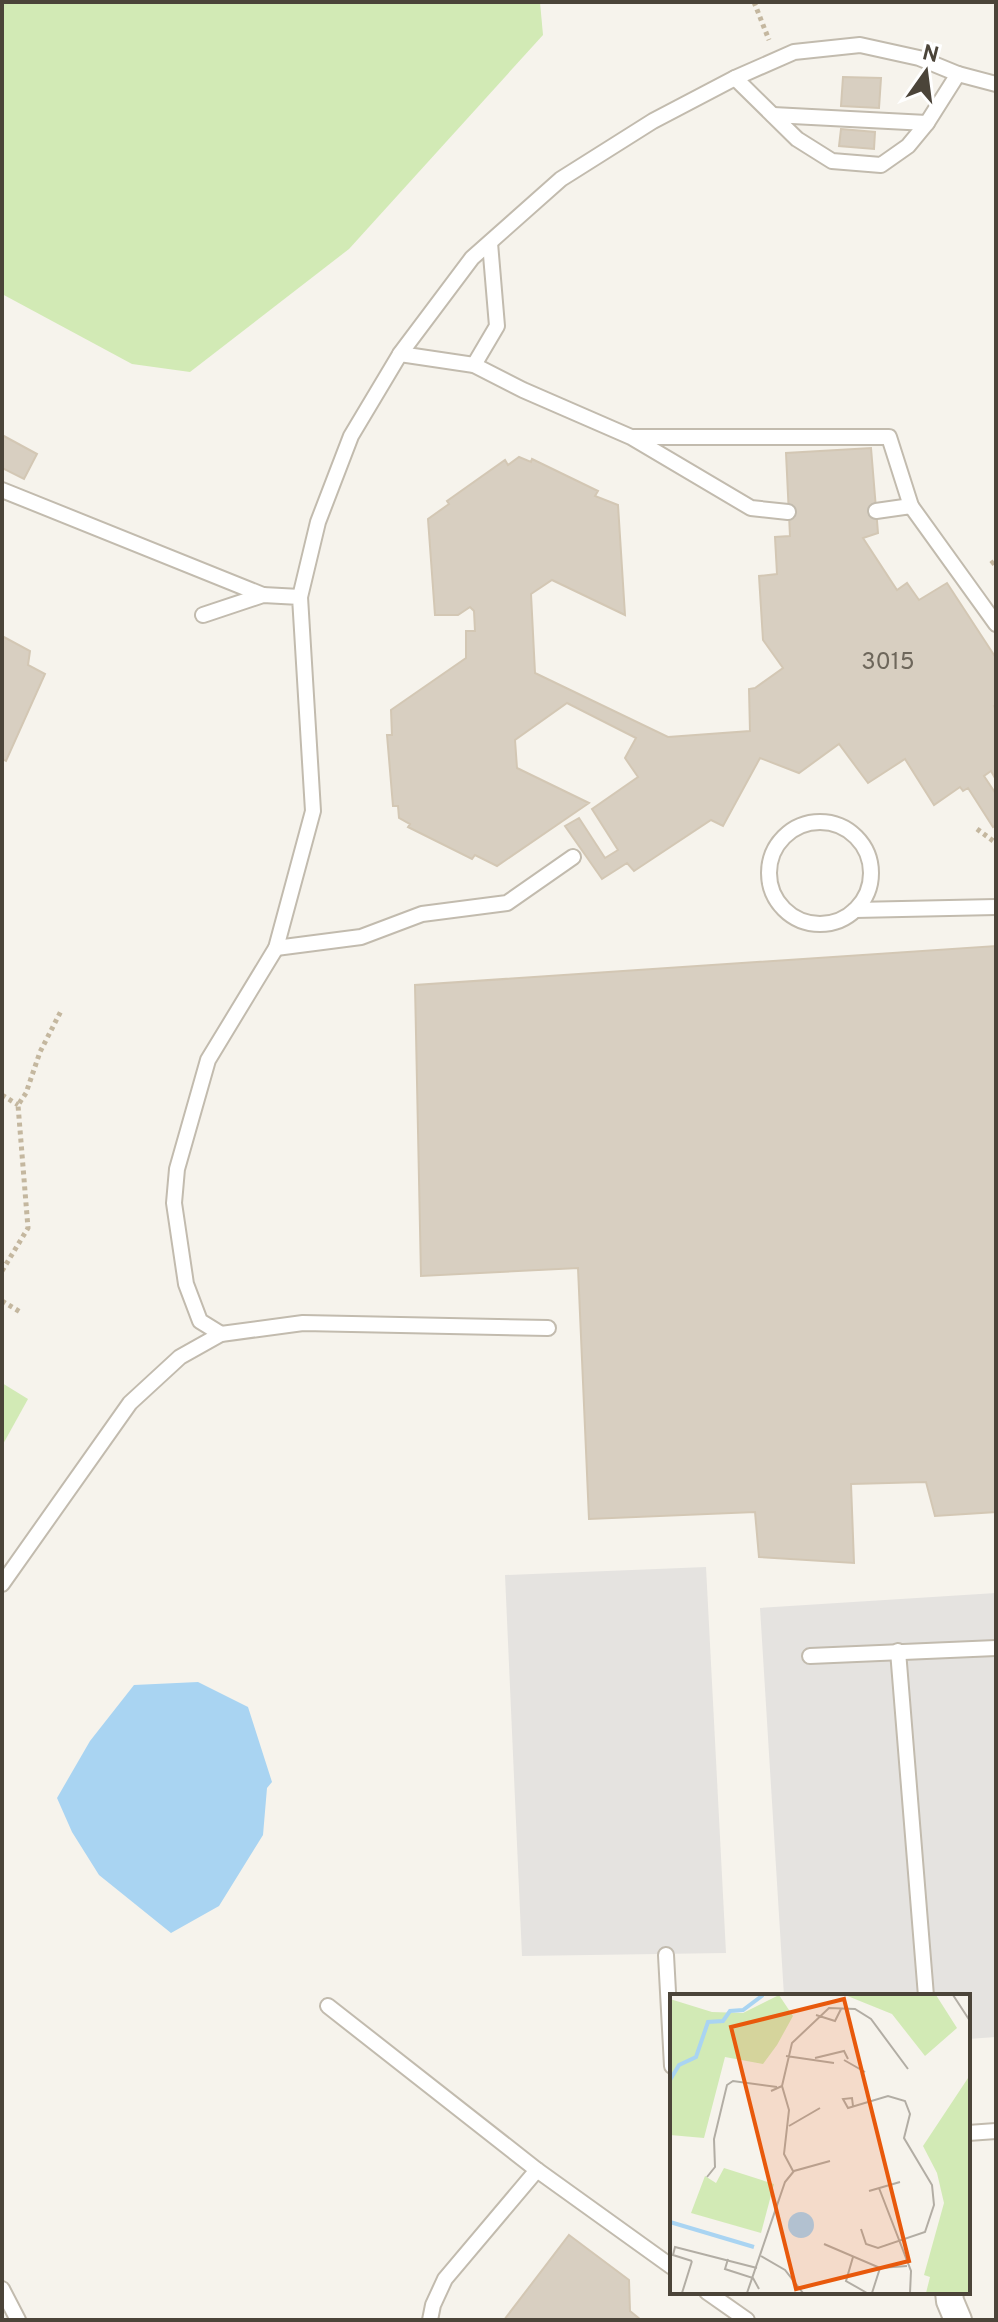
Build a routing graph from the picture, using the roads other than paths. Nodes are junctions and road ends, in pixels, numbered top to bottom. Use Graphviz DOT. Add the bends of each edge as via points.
graph roads {
  1 [pos="958,74"];
  2 [pos="735,78"];
  3 [pos="996,84"];
  4 [pos="773,115"];
  5 [pos="927,123"];
  6 [pos="490,243"];
  7 [pos="400,354"];
  8 [pos="474,365"];
  9 [pos="631,437"];
  10 [pos="2,490"];
  11 [pos="911,506"];
  12 [pos="876,511"];
  13 [pos="788,512"];
  14 [pos="263,595"];
  15 [pos="300,597"];
  16 [pos="203,615"];
  17 [pos="996,624"];
  18 [pos="573,857"];
  19 [pos="996,907"];
  20 [pos="855,910"];
  21 [pos="276,948"];
  22 [pos="548,1328"];
  23 [pos="221,1334"];
  24 [pos="2,1584"];
  25 [pos="996,1648"];
  26 [pos="898,1651"];
  27 [pos="810,1656"];
  28 [pos="666,1955"];
  29 [pos="926,1994"];
  30 [pos="328,2006"];
  31 [pos="670,2029"];
  32 [pos="996,2131"];
  33 [pos="970,2133"];
  34 [pos="537,2170"];
  35 [pos="670,2266"];
  36 [pos="2,2289"];
  37 [pos="710,2294"];
  38 [pos="949,2294"];
  39 [pos="18,2320"];
  40 [pos="430,2320"];
  41 [pos="745,2320"];
  42 [pos="958,2320"];
  1 -- 2 [label="lane" via="919,58 860,45 794,52"];
  1 -- 3 [label="lane"];
  1 -- 5 [label="lane"];
  2 -- 4 [label="lane"];
  2 -- 6 [label="lane" via="561,179"];
  4 -- 5 [label="lane"];
  4 -- 5 [label="lane" via="797,139 832,161 881,165 908,146"];
  6 -- 7 [label="lane" via="472,258"];
  6 -- 8 [label="lane" via="497,326"];
  7 -- 8 [label="lane"];
  7 -- 15 [label="lane" via="351,436 318,522"];
  8 -- 9 [label="lane"];
  9 -- 11 [label="lane" via="889,437"];
  9 -- 13 [label="lane" via="751,508"];
  10 -- 14 [label="lane"];
  11 -- 12 [label="lane"];
  11 -- 17 [label="lane"];
  14 -- 15 [label="lane"];
  14 -- 16 [label="lane"];
  15 -- 21 [label="lane" via="313,811"];
  18 -- 21 [label="lane" via="507,903 422,914 361,937"];
  19 -- 20 [label="lane"];
  20 -- 20 [label="lane" via="818,924 794,918 781,907 772,894 769,861 788,832 821,821 853,833 871,862 866,897"];
  21 -- 23 [label="lane" via="208,1060 177,1169 174,1203 186,1284 200,1321"];
  22 -- 23 [label="lane" via="303,1323"];
  23 -- 24 [label="lane" via="180,1357 130,1403"];
  25 -- 26 [label="lane"];
  26 -- 27 [label="lane"];
  26 -- 29 [label="lane"];
  28 -- 31 [label="lane"];
  30 -- 34 [label="lane"];
  32 -- 33 [label="lane"];
  34 -- 35 [label="lane"];
  34 -- 40 [label="lane" via="445,2279"];
  36 -- 39 [label="lane"];
  37 -- 41 [label="lane"];
  38 -- 42 [label="street"];
}
